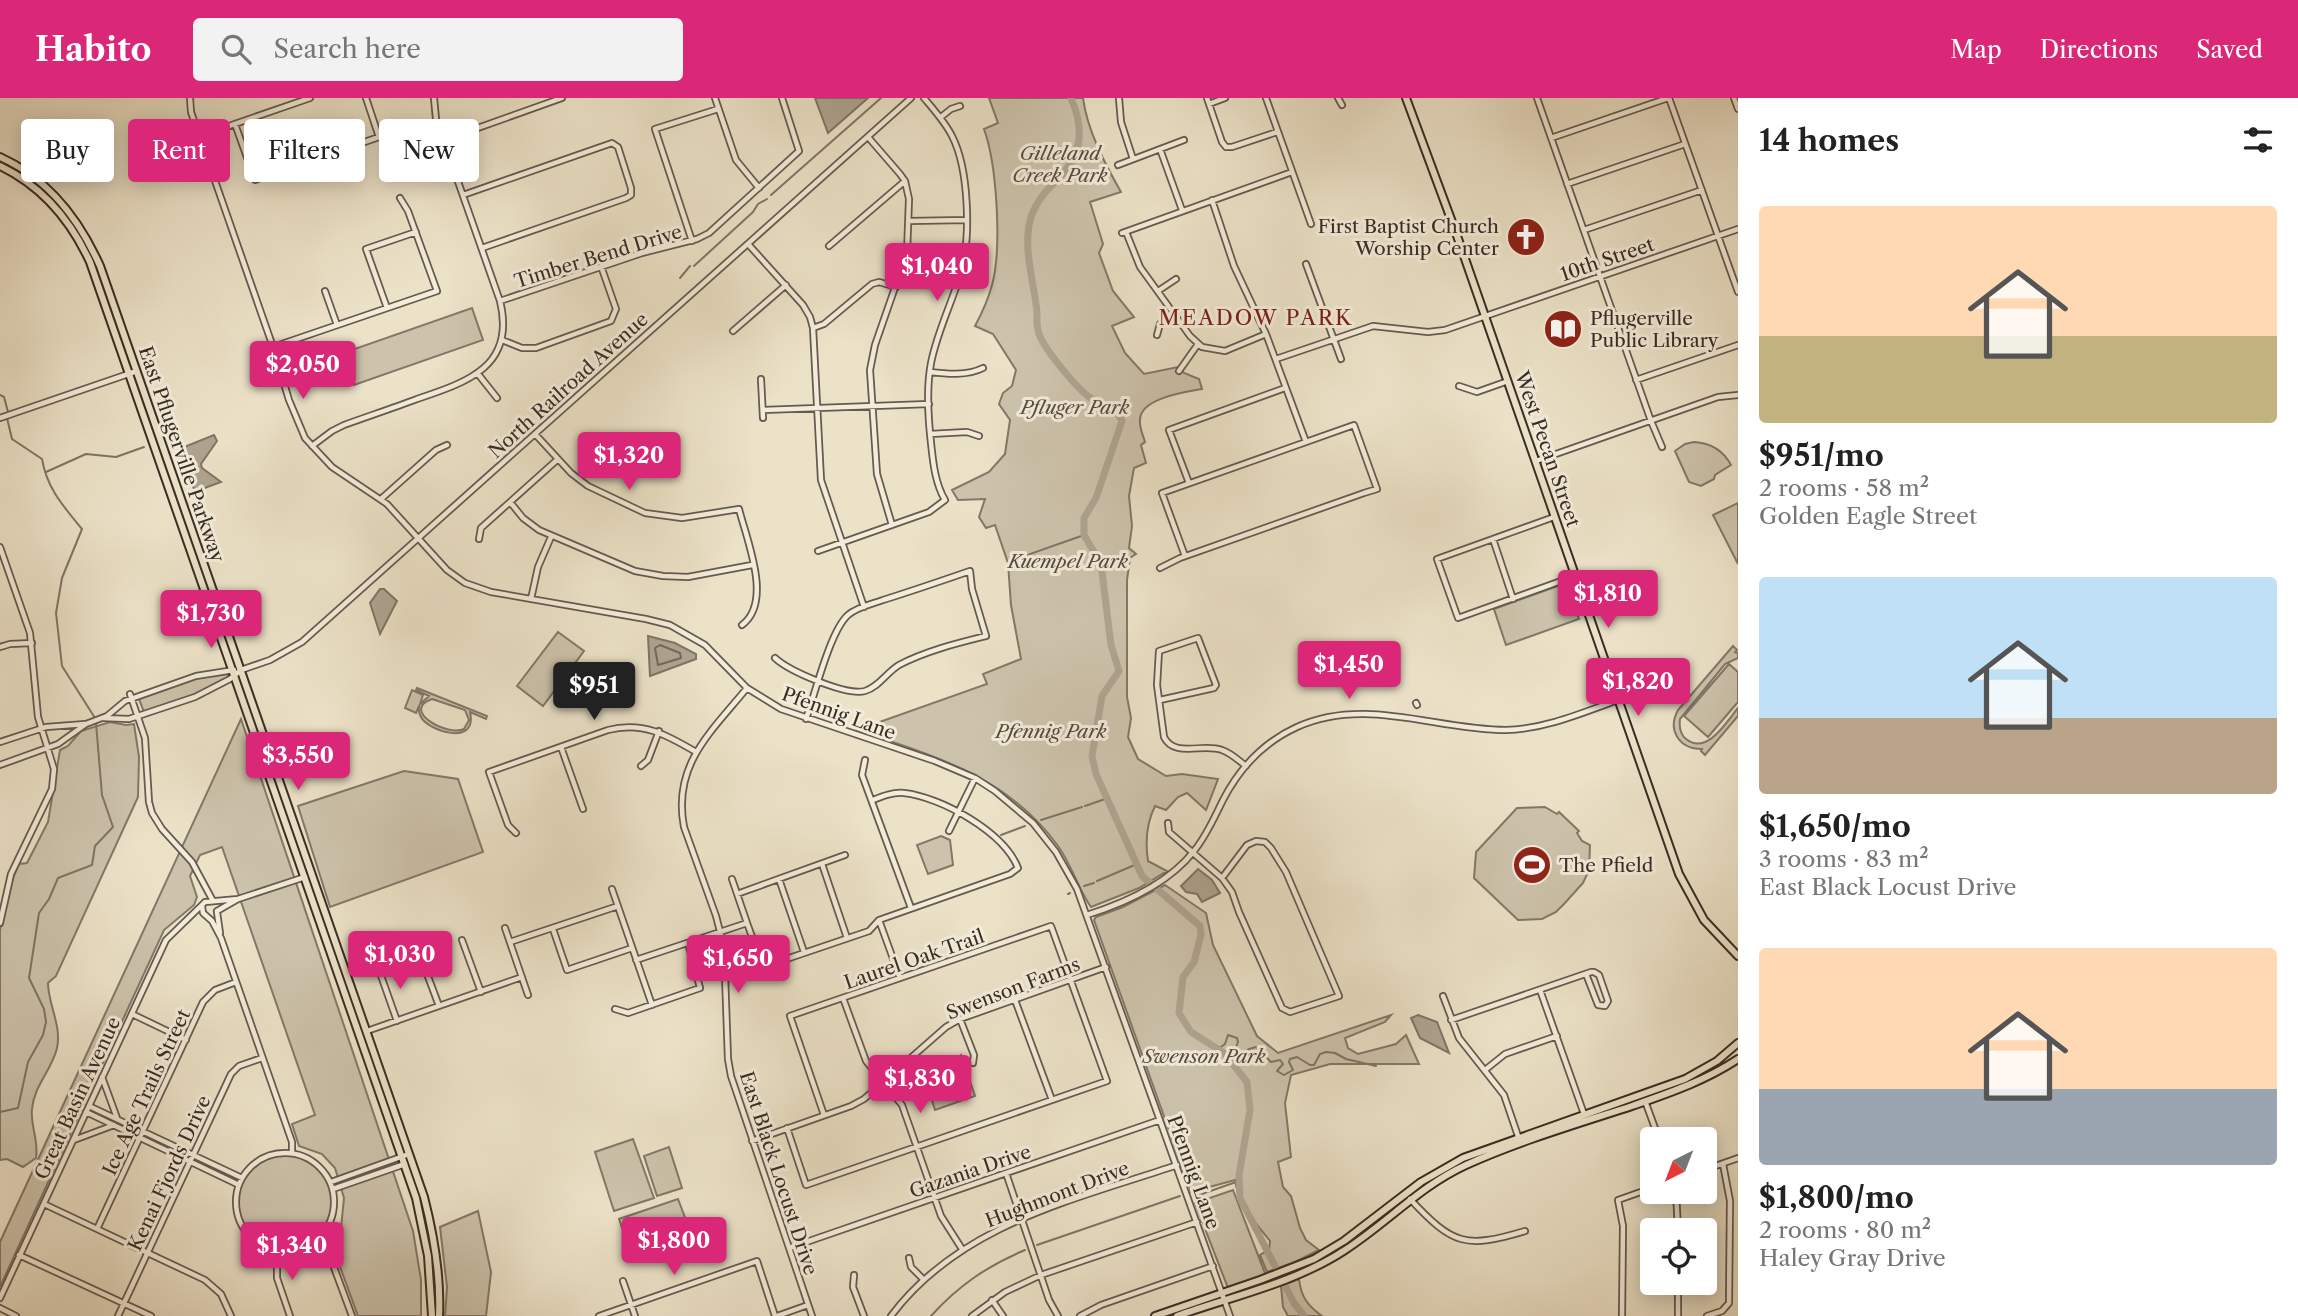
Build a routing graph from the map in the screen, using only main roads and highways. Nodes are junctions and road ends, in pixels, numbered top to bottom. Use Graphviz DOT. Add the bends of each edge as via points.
graph roads {
  1 [pos="1406,98"];
  2 [pos="0,157"];
  3 [pos="0,166"];
  4 [pos="21,173"];
  5 [pos="21,176"];
  6 [pos="33,182"];
  7 [pos="34,182"];
  8 [pos="309,875"];
  9 [pos="1738,956"];
  10 [pos="1738,1043"];
  11 [pos="1738,1059"];
  12 [pos="1717,1061"];
  13 [pos="1723,1069"];
  14 [pos="1644,1098"];
  15 [pos="1519,1140"];
  16 [pos="407,1160"];
  17 [pos="1408,1197"];
  18 [pos="1343,1241"];
  19 [pos="1343,1251"];
  20 [pos="1297,1270"];
  21 [pos="1223,1296"];
  22 [pos="432,1316"];
  23 [pos="439,1316"];
  24 [pos="1155,1316"];
  25 [pos="1177,1316"];
  1 -- 9 [label="main road, West Pecan Street" via="1685,889 1714,932"];
  2 -- 4 [label="main road, East Pflugerville Parkway"];
  3 -- 5 [label="main road, East Pflugerville Parkway"];
  6 -- 8 [label="main road, East Pflugerville Parkway" via="80,241 94,275"];
  7 -- 8 [label="main road, East Pflugerville Parkway" via="53,193 89,241 242,670"];
  8 -- 16 [label="main road, East Pflugerville Parkway"];
  8 -- 16 [label="main road, East Pflugerville Parkway" via="367,1031"];
  10 -- 12 [label="main road"];
  11 -- 13 [label="main road"];
  12 -- 13 [label="main road"];
  12 -- 14 [label="main road"];
  13 -- 14 [label="main road" via="1690,1086"];
  14 -- 15 [label="main road"];
  14 -- 15 [label="main road" via="1584,1114"];
  15 -- 17 [label="main road" via="1463,1158"];
  16 -- 22 [label="main road, East Pflugerville Parkway" via="428,1256"];
  16 -- 23 [label="main road, East Pflugerville Parkway" via="424,1197 436,1250"];
  17 -- 18 [label="main road"];
  17 -- 19 [label="main road"];
  18 -- 19 [label="main road"];
  18 -- 20 [label="main road"];
  19 -- 20 [label="main road"];
  20 -- 21 [label="main road"];
  21 -- 24 [label="main road"];
  21 -- 25 [label="main road"];
}
